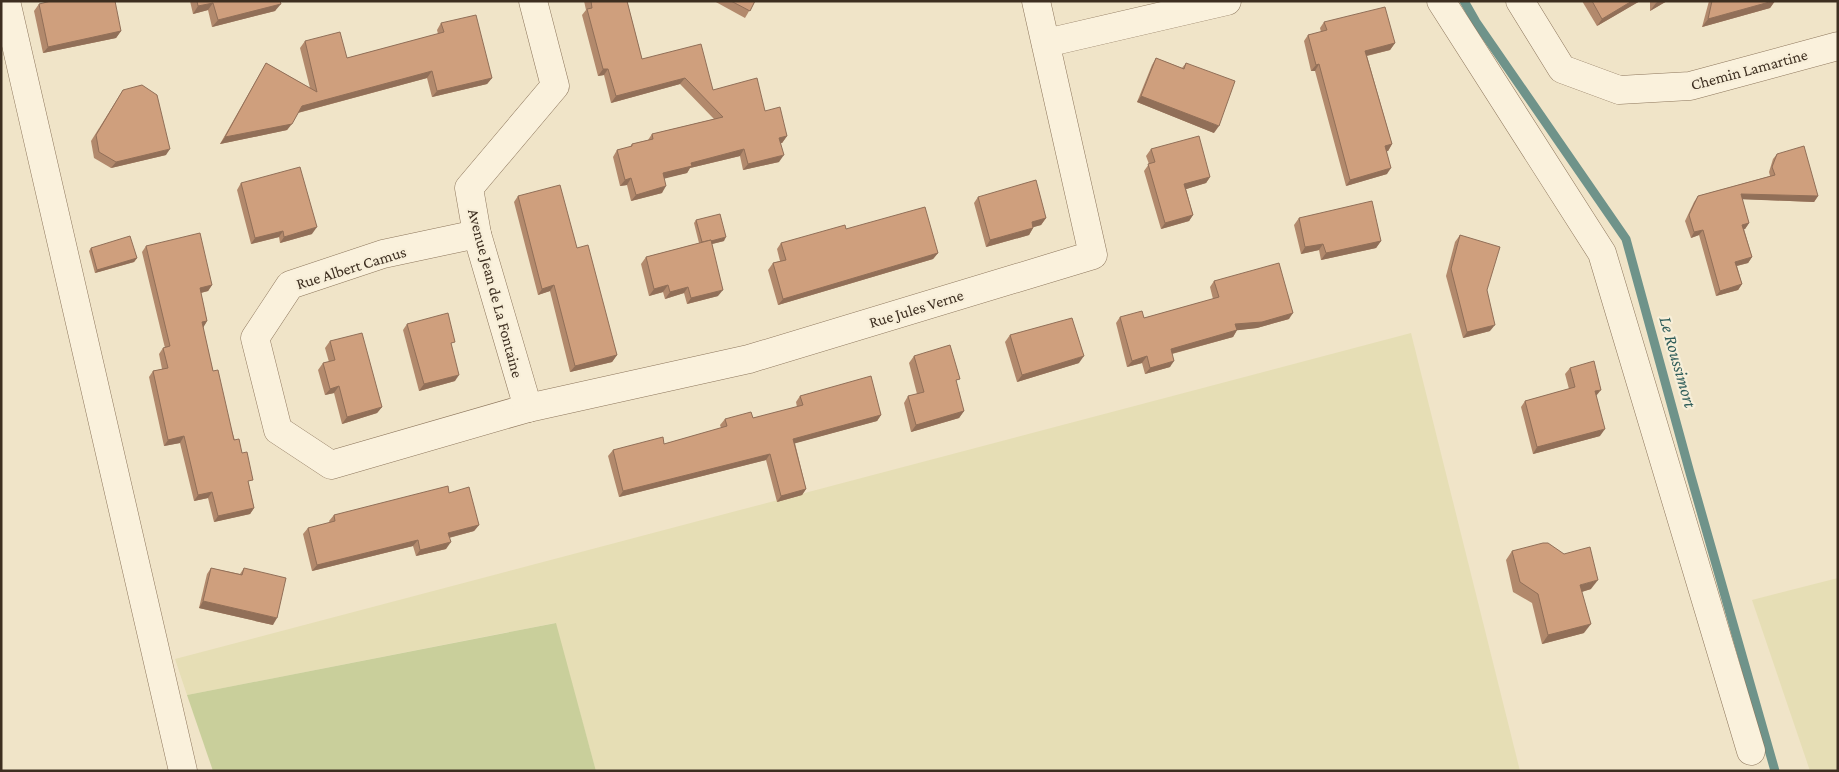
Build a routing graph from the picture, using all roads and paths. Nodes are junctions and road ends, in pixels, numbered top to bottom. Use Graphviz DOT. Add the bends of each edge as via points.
graph roads {
  1 [pos="6,1"];
  2 [pos="533,1"];
  3 [pos="1036,1"];
  4 [pos="1227,1"];
  5 [pos="1441,1"];
  6 [pos="1520,1"];
  7 [pos="1046,43"];
  8 [pos="1838,46"];
  9 [pos="477,234"];
  10 [pos="528,408"];
  11 [pos="1751,750"];
  12 [pos="184,771"];
  1 -- 12 [label="street"];
  2 -- 9 [label="street, Avenue Jean de La Fontaine" via="555,86 469,188"];
  3 -- 7 [label="street, Rue Jules Verne"];
  4 -- 7 [label="street"];
  5 -- 11 [label="street" via="1602,253"];
  6 -- 8 [label="street, Chemin Lamartine" via="1562,69 1619,90 1690,86"];
  7 -- 10 [label="street, Rue Jules Verne" via="1093,255 749,359"];
  9 -- 10 [label="street, Avenue Jean de La Fontaine"];
  9 -- 10 [label="street, Rue Albert Camus" via="383,254 290,284 255,338 278,430 331,465"];
}
